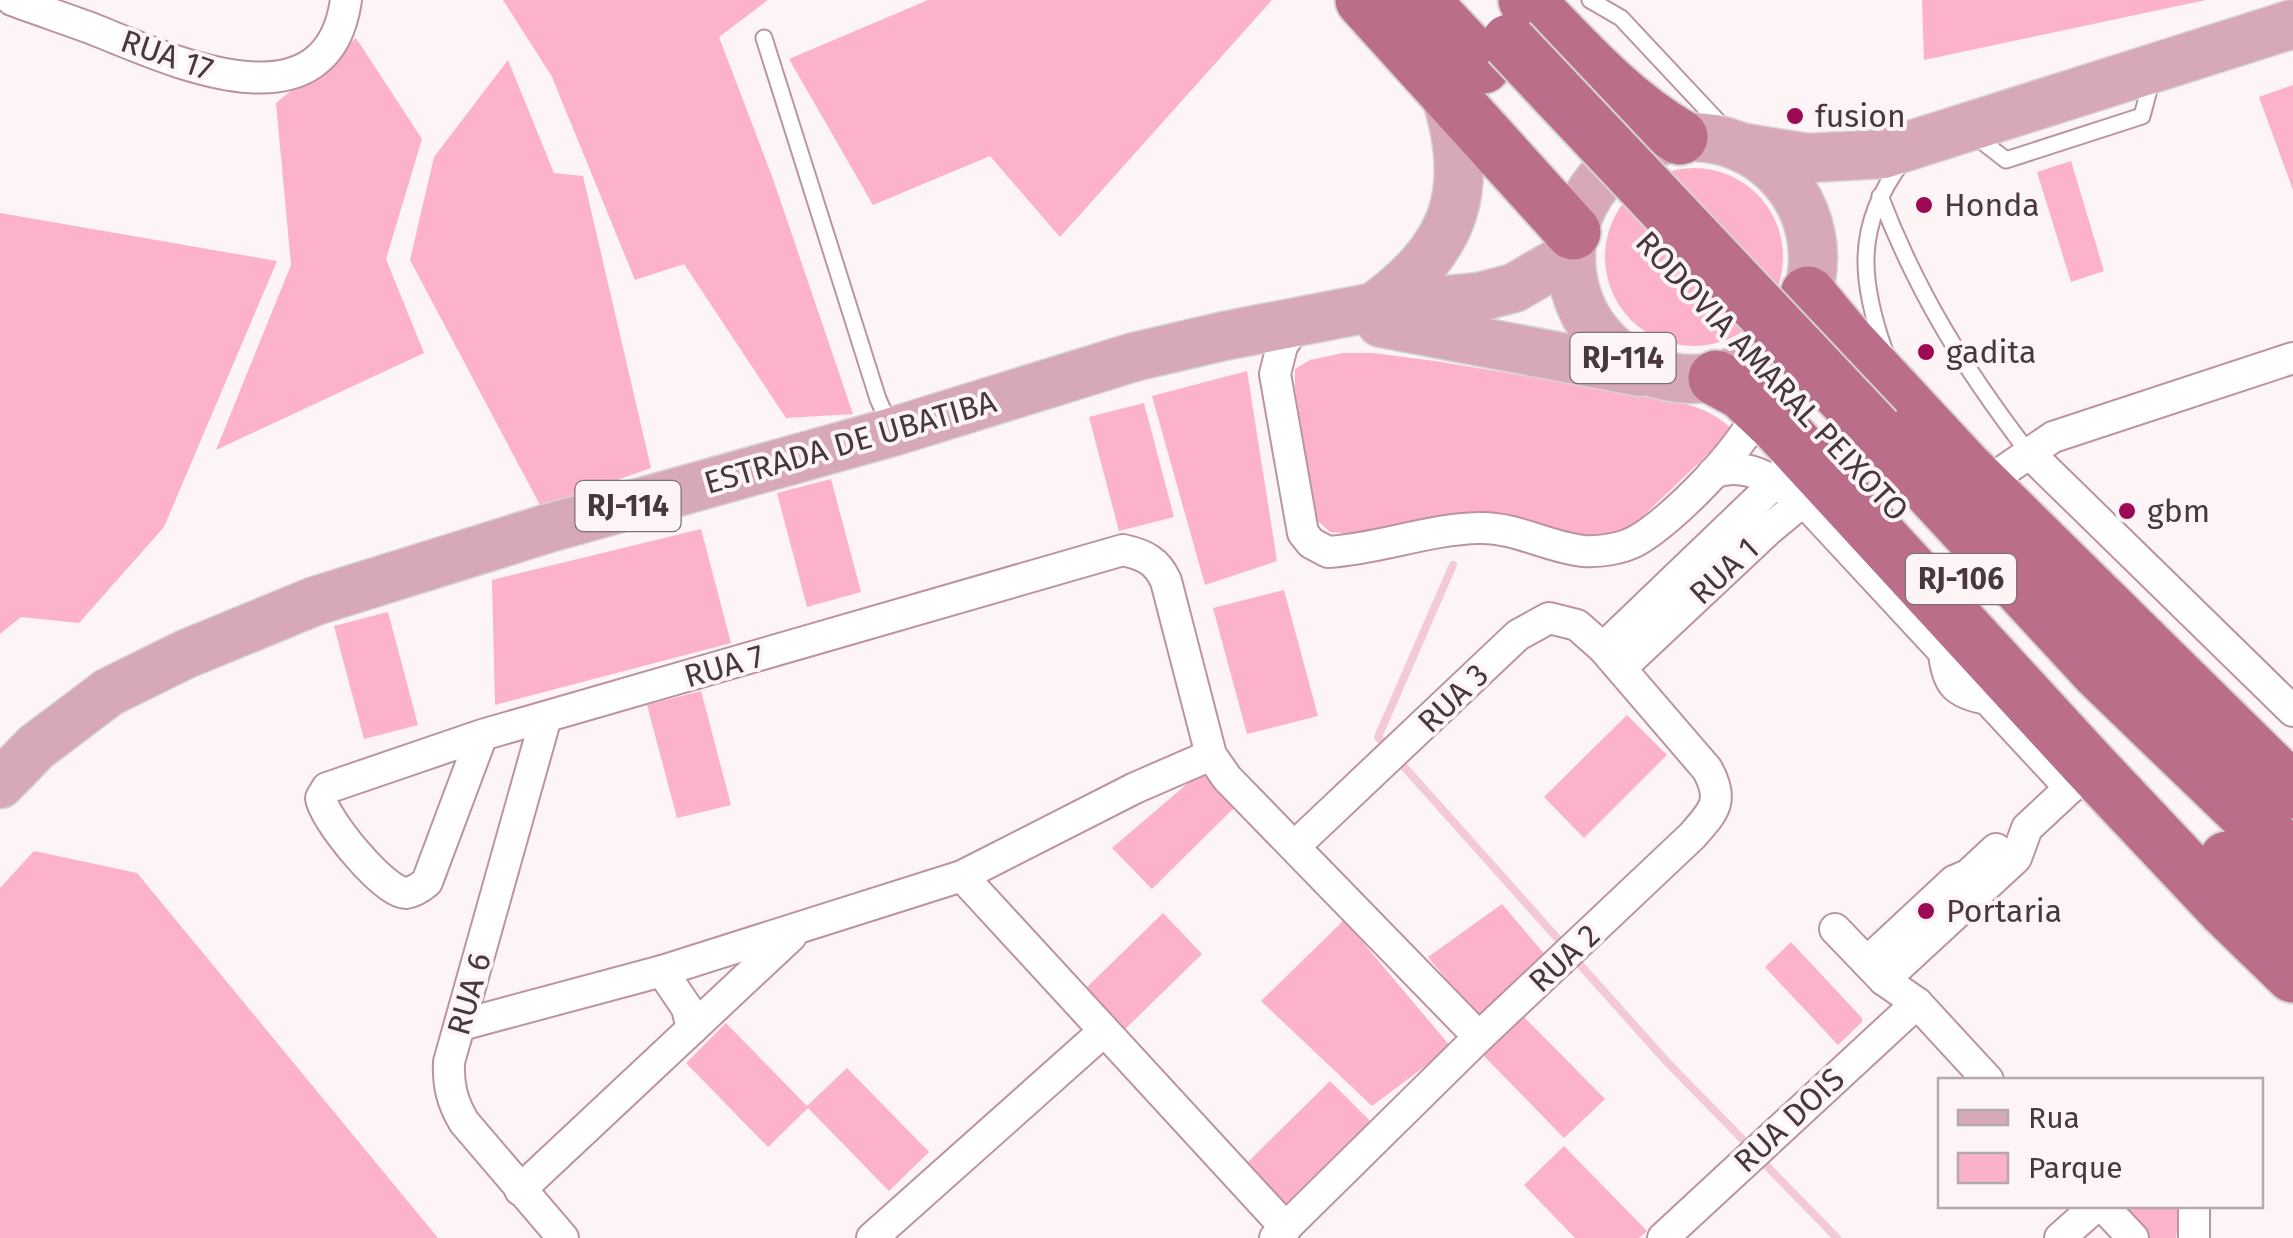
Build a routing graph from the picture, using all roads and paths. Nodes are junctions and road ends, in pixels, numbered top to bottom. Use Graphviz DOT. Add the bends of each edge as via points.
graph roads {
  1 [pos="12,0"];
  2 [pos="346,0"];
  3 [pos="1363,0"];
  4 [pos="1421,0"];
  5 [pos="1470,0"];
  6 [pos="1590,0"];
  7 [pos="2283,17"];
  8 [pos="764,38"];
  9 [pos="1490,49"];
  10 [pos="1680,137"];
  11 [pos="1741,147"];
  12 [pos="1882,175"];
  13 [pos="1572,243"];
  14 [pos="1810,267"];
  15 [pos="1337,314"];
  16 [pos="2293,358"];
  17 [pos="1742,418"];
  18 [pos="892,432"];
  19 [pos="2028,452"];
  20 [pos="1856,459"];
  21 [pos="1713,474"];
  22 [pos="1983,486"];
  23 [pos="1612,658"];
  24 [pos="2288,698"];
  25 [pos="546,717"];
  26 [pos="482,735"];
  27 [pos="1211,755"];
  28 [pos="2081,778"];
  29 [pos="0,784"];
  30 [pos="2293,791"];
  31 [pos="2016,830"];
  32 [pos="1294,846"];
  33 [pos="2293,859"];
  34 [pos="962,876"];
  35 [pos="2293,922"];
  36 [pos="798,929"];
  37 [pos="1835,930"];
  38 [pos="662,971"];
  39 [pos="1875,971"];
  40 [pos="2293,975"];
  41 [pos="473,978"];
  42 [pos="1917,1003"];
  43 [pos="513,1010"];
  44 [pos="462,1025"];
  45 [pos="692,1030"];
  46 [pos="1103,1032"];
  47 [pos="1479,1038"];
  48 [pos="1986,1078"];
  49 [pos="520,1190"];
  50 [pos="2098,1208"];
  51 [pos="2102,1208"];
  52 [pos="2194,1208"];
  53 [pos="1280,1233"];
  54 [pos="563,1238"];
  55 [pos="872,1238"];
  56 [pos="1663,1238"];
  57 [pos="2060,1238"];
  58 [pos="2132,1238"];
  59 [pos="2194,1238"];
  1 -- 2 [label="street, RUA 17" via="212,74 247,78 278,75 319,59"];
  3 -- 9 [label="highway"];
  4 -- 9 [label="highway, RODOVIA AMARAL PEIXOTO / RJ-106"];
  5 -- 9 [label="highway, RODOVIA AMARAL PEIXOTO / RJ-106"];
  6 -- 11 [label="lane" via="1620,18"];
  7 -- 12 [label="main road, RJ-114" via="2155,69 1948,134"];
  8 -- 18 [label="lane"];
  9 -- 10 [label="highway" via="1625,98"];
  9 -- 13 [label="highway"];
  9 -- 15 [label="main road" via="1460,149 1460,188 1439,242 1418,270"];
  9 -- 20 [label="highway, RODOVIA AMARAL PEIXOTO / RJ-106"];
  10 -- 11 [label="main road, RJ-114"];
  10 -- 13 [label="main road, RJ-114" via="1639,149 1604,173 1581,209"];
  11 -- 12 [label="main road, RJ-114"];
  11 -- 14 [label="main road, RJ-114" via="1792,190 1807,220"];
  12 -- 14 [label="main road, RJ-114" via="1854,172 1833,195"];
  12 -- 19 [label="lane" via="1928,306"];
  12 -- 20 [label="lane" via="1864,269 1886,353"];
  13 -- 15 [label="main road, ESTRADA DE UBATIBA / RJ-114" via="1514,288"];
  13 -- 17 [label="main road, RJ-114" via="1578,301 1621,357"];
  14 -- 17 [label="main road, RJ-114" via="1794,326 1739,371"];
  14 -- 20 [label="highway"];
  15 -- 17 [label="main road, ESTRADA DE UBATIBA / RJ-114"];
  15 -- 18 [label="main road, ESTRADA DE UBATIBA / RJ-114" via="1134,358"];
  15 -- 21 [label="street" via="1282,346 1275,374 1300,518 1319,550 1488,528 1586,551 1614,548 1643,536"];
  16 -- 19 [label="street" via="2053,436"];
  17 -- 20 [label="highway"];
  17 -- 21 [label="street" via="1749,432"];
  17 -- 21 [label="street" via="1742,470"];
  17 -- 23 [label="street, RUA 1"];
  18 -- 29 [label="main road, ESTRADA DE UBATIBA / RJ-114" via="549,528 266,620 109,692 36,747"];
  19 -- 22 [label="street"];
  19 -- 24 [label="street"];
  20 -- 22 [label="highway"];
  20 -- 23 [label="street, RUA 1"];
  20 -- 28 [label="highway" via="1934,618"];
  20 -- 33 [label="highway, RODOVIA AMARAL PEIXOTO / RJ-106" via="2100,674"];
  20 -- 35 [label="highway, RODOVIA AMARAL PEIXOTO / RJ-106" via="2147,780"];
  22 -- 30 [label="highway"];
  23 -- 32 [label="street, RUA 3" via="1577,625 1550,618 1534,624"];
  23 -- 47 [label="street, RUA 2" via="1708,769 1718,798 1692,836"];
  25 -- 26 [label="street, RUA 7"];
  25 -- 27 [label="street, RUA 7" via="1124,550 1154,562 1166,581"];
  25 -- 41 [label="street, RUA 6"];
  26 -- 26 [label="street, RUA 7" via="327,788 321,798 327,816 380,880 404,893 427,882"];
  27 -- 32 [label="street"];
  27 -- 34 [label="street"];
  28 -- 31 [label="street"];
  28 -- 40 [label="highway"];
  31 -- 39 [label="street" via="1954,881"];
  31 -- 39 [label="street" via="2016,858"];
  32 -- 47 [label="street"];
  34 -- 36 [label="street"];
  34 -- 46 [label="street"];
  36 -- 38 [label="street"];
  36 -- 45 [label="street"];
  37 -- 39 [label="street"];
  38 -- 43 [label="street"];
  38 -- 45 [label="street" via="687,1008"];
  39 -- 42 [label="street"];
  41 -- 43 [label="street"];
  41 -- 44 [label="street, RUA 6"];
  42 -- 48 [label="street"];
  42 -- 56 [label="street, RUA DOIS"];
  43 -- 44 [label="street"];
  44 -- 49 [label="street, RUA 6" via="449,1062 454,1103"];
  45 -- 49 [label="street"];
  46 -- 53 [label="street"];
  46 -- 55 [label="street"];
  47 -- 53 [label="street, RUA 2"];
  49 -- 54 [label="street, RUA 6"];
  50 -- 57 [label="street"];
  51 -- 58 [label="street"];
  52 -- 59 [label="street"];
}
